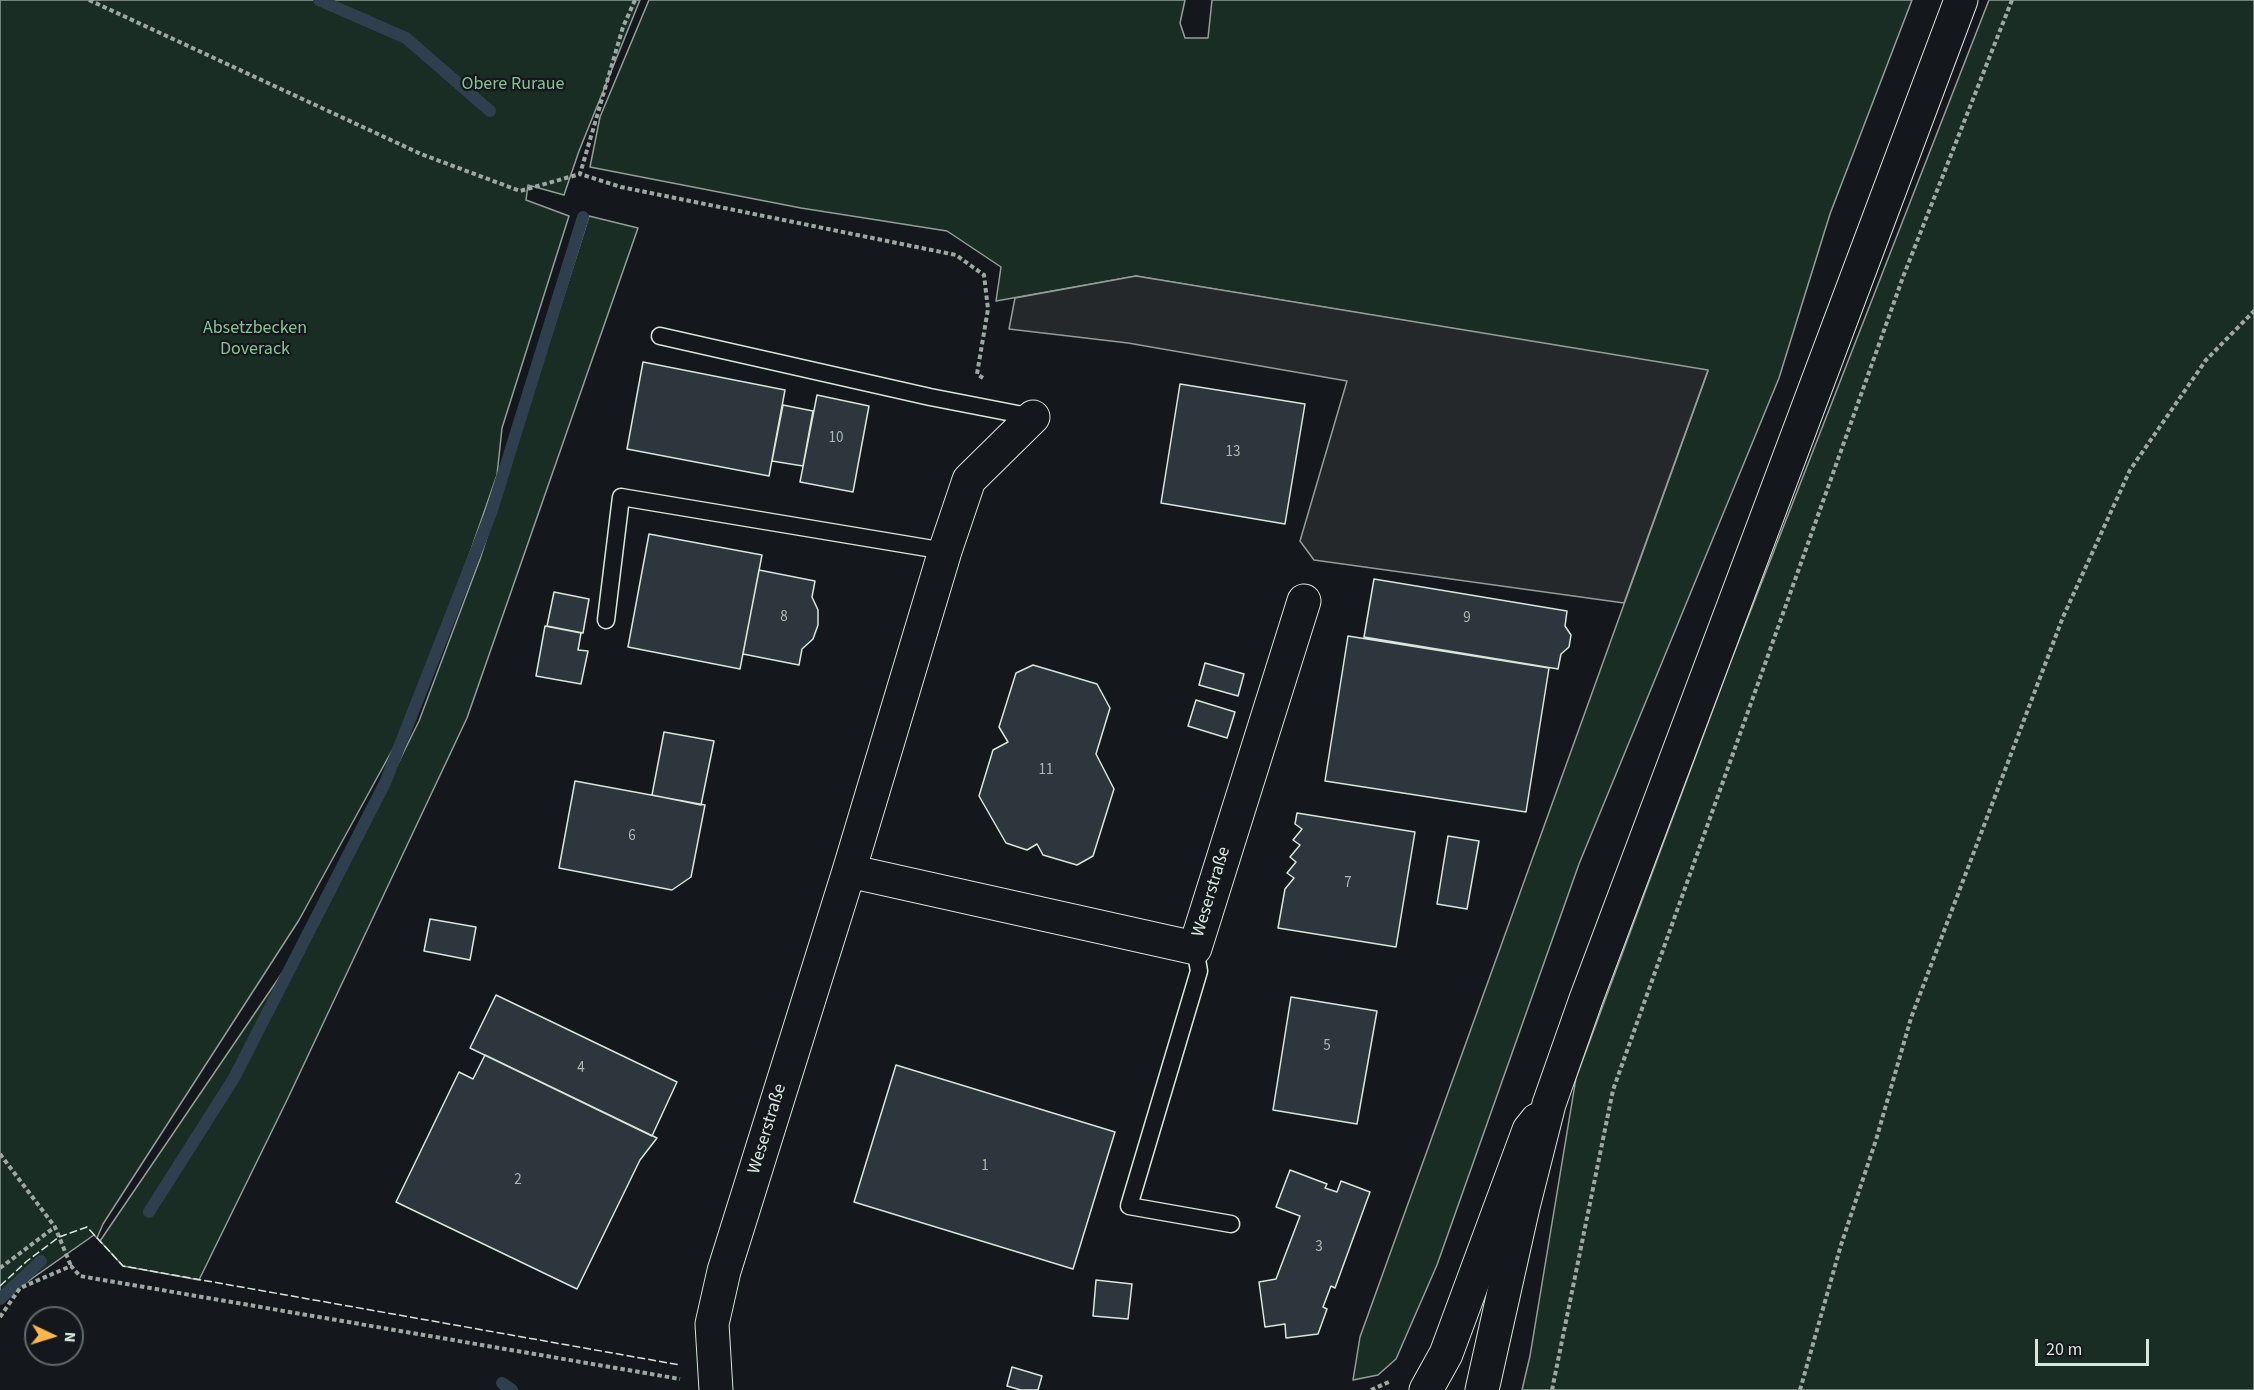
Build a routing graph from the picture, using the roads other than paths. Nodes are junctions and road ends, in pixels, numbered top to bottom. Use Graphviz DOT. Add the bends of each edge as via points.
graph roads {
  1 [pos="1961,0"];
  2 [pos="660,336"];
  3 [pos="1032,417"];
  4 [pos="945,551"];
  5 [pos="1304,601"];
  6 [pos="606,620"];
  7 [pos="849,871"];
  8 [pos="1195,948"];
  9 [pos="1549,1104"];
  10 [pos="1231,1224"];
  11 [pos="715,1383"];
  12 [pos="1426,1390"];
  13 [pos="1482,1390"];
  1 -- 9 [label="street"];
  2 -- 3 [label="lane"];
  3 -- 4 [label="street, Weserstraße" via="969,480"];
  4 -- 6 [label="lane" via="621,497"];
  4 -- 7 [label="street, Weserstraße"];
  5 -- 8 [label="street, Weserstraße"];
  7 -- 8 [label="street, Weserstraße"];
  7 -- 11 [label="street, Weserstraße" via="724,1271 712,1324"];
  8 -- 10 [label="lane" via="1199,971 1129,1206"];
  9 -- 12 [label="street" via="1529,1130 1446,1354"];
  9 -- 13 [label="street"];
}
